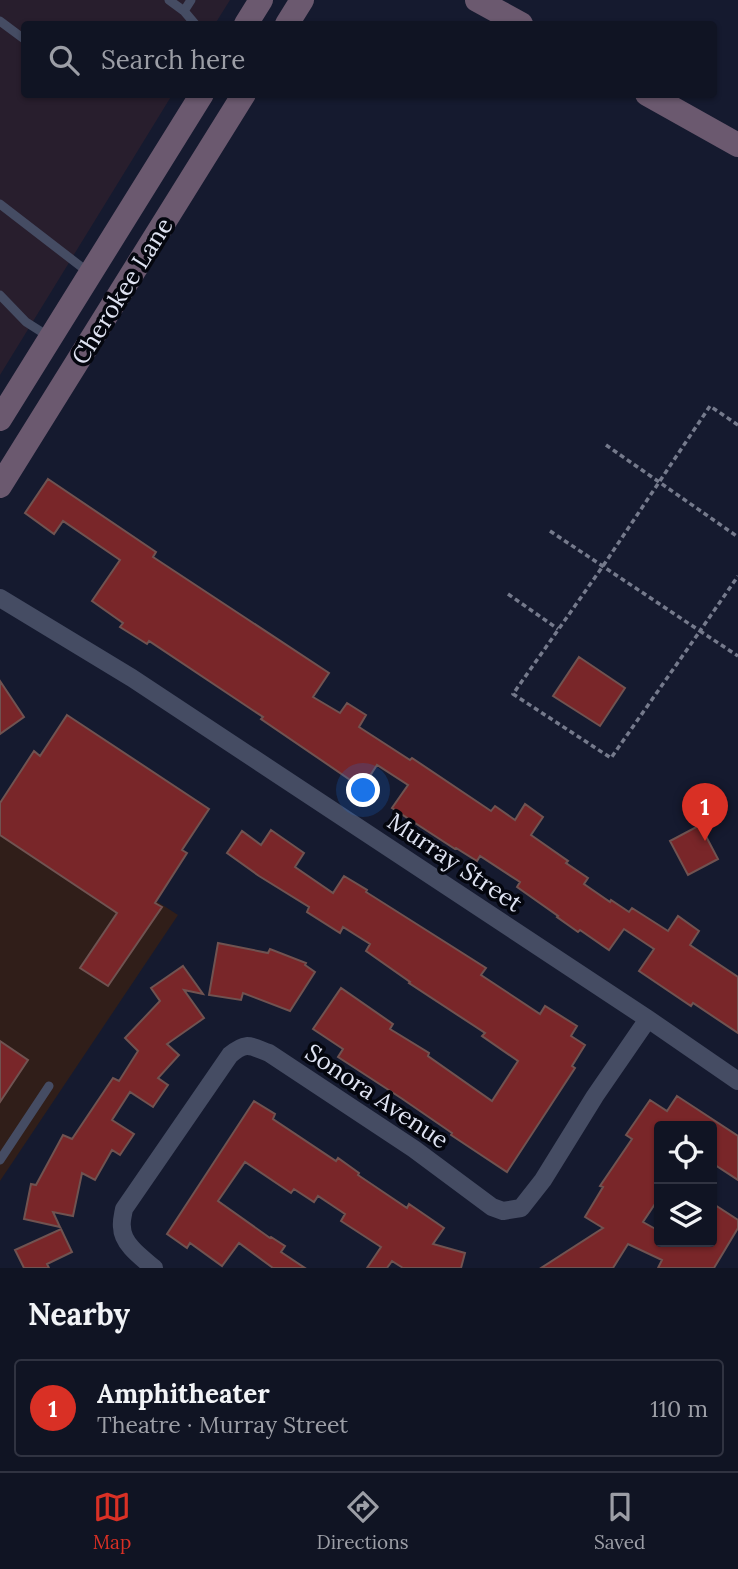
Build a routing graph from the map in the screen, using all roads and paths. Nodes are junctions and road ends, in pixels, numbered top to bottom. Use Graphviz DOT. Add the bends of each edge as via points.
graph roads {
  1 [pos="169,0"];
  2 [pos="191,0"];
  3 [pos="261,0"];
  4 [pos="302,0"];
  5 [pos="477,0"];
  6 [pos="184,11"];
  7 [pos="192,21"];
  8 [pos="248,21"];
  9 [pos="289,21"];
  10 [pos="516,21"];
  11 [pos="0,22"];
  12 [pos="21,37"];
  13 [pos="199,98"];
  14 [pos="242,98"];
  15 [pos="654,98"];
  16 [pos="738,145"];
  17 [pos="0,204"];
  18 [pos="89,273"];
  19 [pos="0,295"];
  20 [pos="50,337"];
  21 [pos="0,419"];
  22 [pos="738,425"];
  23 [pos="606,445"];
  24 [pos="660,482"];
  25 [pos="0,486"];
  26 [pos="550,531"];
  27 [pos="738,537"];
  28 [pos="603,566"];
  29 [pos="738,576"];
  30 [pos="508,594"];
  31 [pos="0,598"];
  32 [pos="558,629"];
  33 [pos="700,631"];
  34 [pos="738,656"];
  35 [pos="648,1020"];
  36 [pos="738,1081"];
  37 [pos="48,1086"];
  38 [pos="0,1160"];
  39 [pos="154,1268"];
  1 -- 6 [label="lane"];
  2 -- 6 [label="lane"];
  3 -- 8 [label="main road"];
  4 -- 9 [label="main road"];
  5 -- 10 [label="main road"];
  6 -- 7 [label="lane"];
  11 -- 12 [label="lane"];
  13 -- 18 [label="main road, Cherokee Lane"];
  14 -- 25 [label="main road, Cherokee Lane"];
  15 -- 16 [label="main road"];
  17 -- 18 [label="lane"];
  18 -- 20 [label="main road, Cherokee Lane"];
  19 -- 20 [label="lane" via="26,322"];
  20 -- 21 [label="main road, Cherokee Lane"];
  22 -- 24 [label="path" via="710,406"];
  23 -- 24 [label="path"];
  24 -- 27 [label="path"];
  24 -- 28 [label="path"];
  26 -- 28 [label="path"];
  28 -- 32 [label="path"];
  28 -- 33 [label="path"];
  29 -- 33 [label="path"];
  30 -- 32 [label="path"];
  31 -- 35 [label="street, Murray Street" via="153,692"];
  32 -- 33 [label="path" via="513,694 611,758"];
  33 -- 34 [label="path"];
  35 -- 36 [label="street, Murray Street"];
  35 -- 39 [label="street, Sonora Avenue" via="543,1180 521,1208 503,1211 270,1053 248,1045 240,1047 124,1209 124,1237"];
  37 -- 38 [label="lane"];
}
